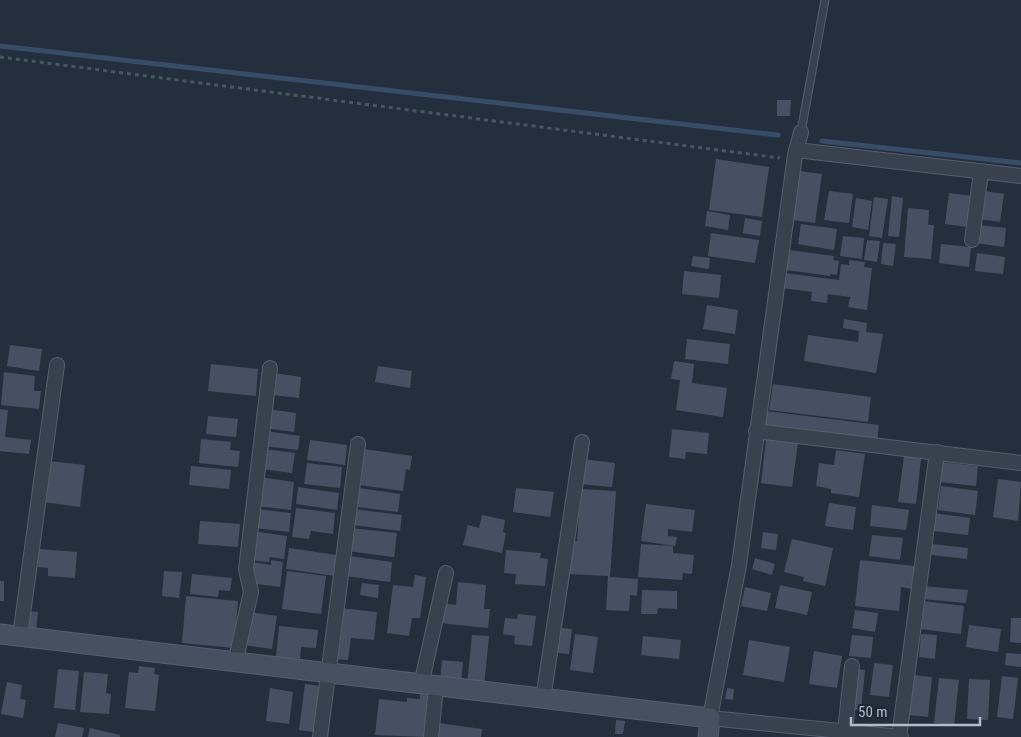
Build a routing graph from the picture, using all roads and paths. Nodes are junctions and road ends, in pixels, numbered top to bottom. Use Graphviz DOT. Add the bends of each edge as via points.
graph roads {
  1 [pos="825,0"];
  2 [pos="0,57"];
  3 [pos="797,147"];
  4 [pos="980,172"];
  5 [pos="1021,176"];
  6 [pos="972,240"];
  7 [pos="57,365"];
  8 [pos="270,368"];
  9 [pos="756,431"];
  10 [pos="582,442"];
  11 [pos="358,444"];
  12 [pos="937,452"];
  13 [pos="1021,463"];
  14 [pos="446,573"];
  15 [pos="0,634"];
  16 [pos="20,636"];
  17 [pos="235,663"];
  18 [pos="852,666"];
  19 [pos="328,673"];
  20 [pos="429,686"];
  21 [pos="543,699"];
  22 [pos="710,718"];
  23 [pos="845,731"];
  24 [pos="320,737"];
  25 [pos="431,737"];
  26 [pos="708,737"];
  27 [pos="900,737"];
  1 -- 3 [label="lane"];
  2 -- 3 [label="path"];
  3 -- 4 [label="street"];
  3 -- 9 [label="street"];
  4 -- 5 [label="street"];
  4 -- 6 [label="street"];
  7 -- 16 [label="street"];
  8 -- 17 [label="street" via="246,569 251,592"];
  9 -- 12 [label="street"];
  9 -- 22 [label="street" via="739,566"];
  10 -- 21 [label="street"];
  11 -- 19 [label="street"];
  12 -- 13 [label="street"];
  12 -- 27 [label="street"];
  14 -- 20 [label="street"];
  15 -- 16 [label="main road"];
  16 -- 17 [label="main road"];
  17 -- 19 [label="main road"];
  18 -- 23 [label="street"];
  19 -- 20 [label="main road"];
  19 -- 24 [label="street"];
  20 -- 21 [label="main road"];
  20 -- 25 [label="street"];
  21 -- 22 [label="main road"];
  22 -- 23 [label="street"];
  22 -- 26 [label="main road"];
  23 -- 27 [label="street"];
}
